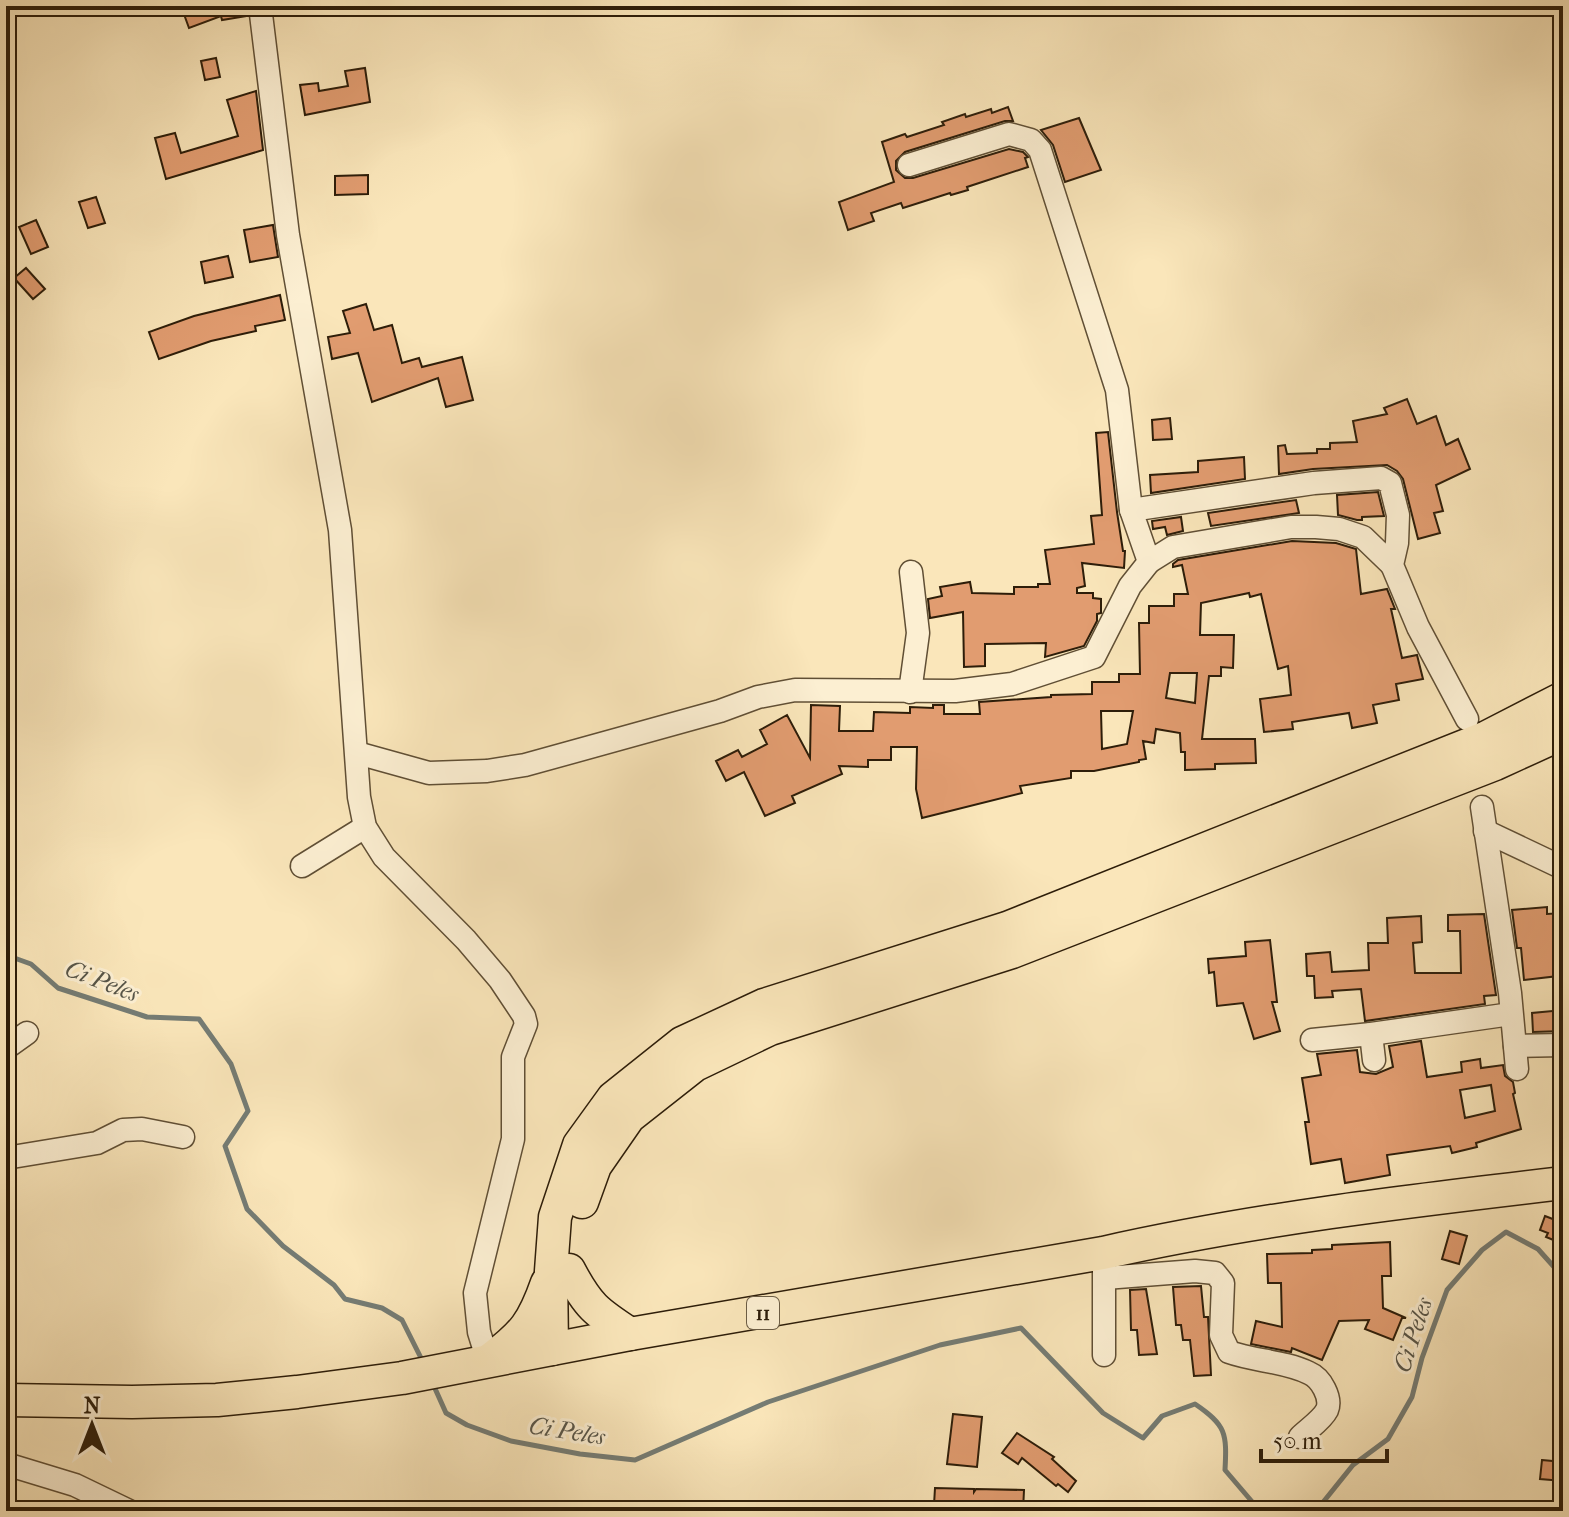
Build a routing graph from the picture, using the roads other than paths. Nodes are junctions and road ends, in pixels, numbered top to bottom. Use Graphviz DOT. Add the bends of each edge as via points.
graph roads {
  1 [pos="260,6"];
  2 [pos="909,165"];
  3 [pos="1131,510"];
  4 [pos="1149,562"];
  5 [pos="1392,565"];
  6 [pos="911,572"];
  7 [pos="910,692"];
  8 [pos="1563,698"];
  9 [pos="1467,719"];
  10 [pos="1563,733"];
  11 [pos="357,753"];
  12 [pos="1482,807"];
  13 [pos="365,827"];
  14 [pos="1485,831"];
  15 [pos="302,866"];
  16 [pos="1563,868"];
  17 [pos="1511,1014"];
  18 [pos="27,1033"];
  19 [pos="1371,1034"];
  20 [pos="1312,1040"];
  21 [pos="1563,1045"];
  22 [pos="1515,1046"];
  23 [pos="6,1048"];
  24 [pos="1374,1060"];
  25 [pos="1517,1069"];
  26 [pos="183,1137"];
  27 [pos="6,1158"];
  28 [pos="1563,1183"];
  29 [pos="1104,1266"];
  30 [pos="560,1270"];
  31 [pos="630,1334"];
  32 [pos="562,1347"];
  33 [pos="1104,1355"];
  34 [pos="488,1361"];
  35 [pos="6,1400"];
  36 [pos="1300,1437"];
  37 [pos="6,1464"];
  38 [pos="129,1511"];
  1 -- 11 [label="street" via="288,235 340,530"];
  2 -- 3 [label="street" via="1009,134 1031,140 1040,150 1117,390"];
  3 -- 4 [label="street"];
  3 -- 5 [label="street" via="1381,478 1390,483 1398,515"];
  4 -- 5 [label="street" via="1173,547 1316,527 1363,537"];
  4 -- 7 [label="street" via="1130,586 1094,657 1012,684"];
  5 -- 9 [label="street"];
  6 -- 7 [label="street" via="918,633"];
  7 -- 11 [label="street" via="795,690 553,758 487,771 429,773"];
  8 -- 30 [label="highway" via="1487,737 1022,922 764,1005 682,1043 613,1098 579,1145 555,1217"];
  10 -- 30 [label="highway" via="1012,952 770,1029 695,1065 629,1117 595,1166"];
  11 -- 13 [label="street"];
  12 -- 14 [label="street"];
  13 -- 15 [label="street"];
  13 -- 34 [label="street" via="384,857 500,980 526,1024 513,1057 513,1139 475,1293"];
  14 -- 16 [label="street"];
  14 -- 17 [label="street"];
  17 -- 19 [label="street"];
  17 -- 22 [label="street"];
  18 -- 23 [label="street"];
  19 -- 20 [label="street"];
  19 -- 24 [label="street"];
  21 -- 22 [label="street"];
  22 -- 25 [label="street"];
  26 -- 27 [label="street" via="123,1130 97,1143"];
  28 -- 29 [label="highway, 11" via="1163,1239"];
  29 -- 31 [label="highway, 11"];
  29 -- 33 [label="street"];
  29 -- 36 [label="street" via="1215,1273 1223,1283 1221,1335 1229,1352 1308,1372 1327,1396 1325,1414"];
  30 -- 31 [label="highway" via="585,1301"];
  30 -- 32 [label="highway"];
  30 -- 34 [label="highway" via="520,1337"];
  31 -- 32 [label="highway, 11"];
  32 -- 34 [label="highway, 11"];
  34 -- 35 [label="highway, 11" via="402,1378 217,1400"];
  37 -- 38 [label="street" via="75,1485"];
}
